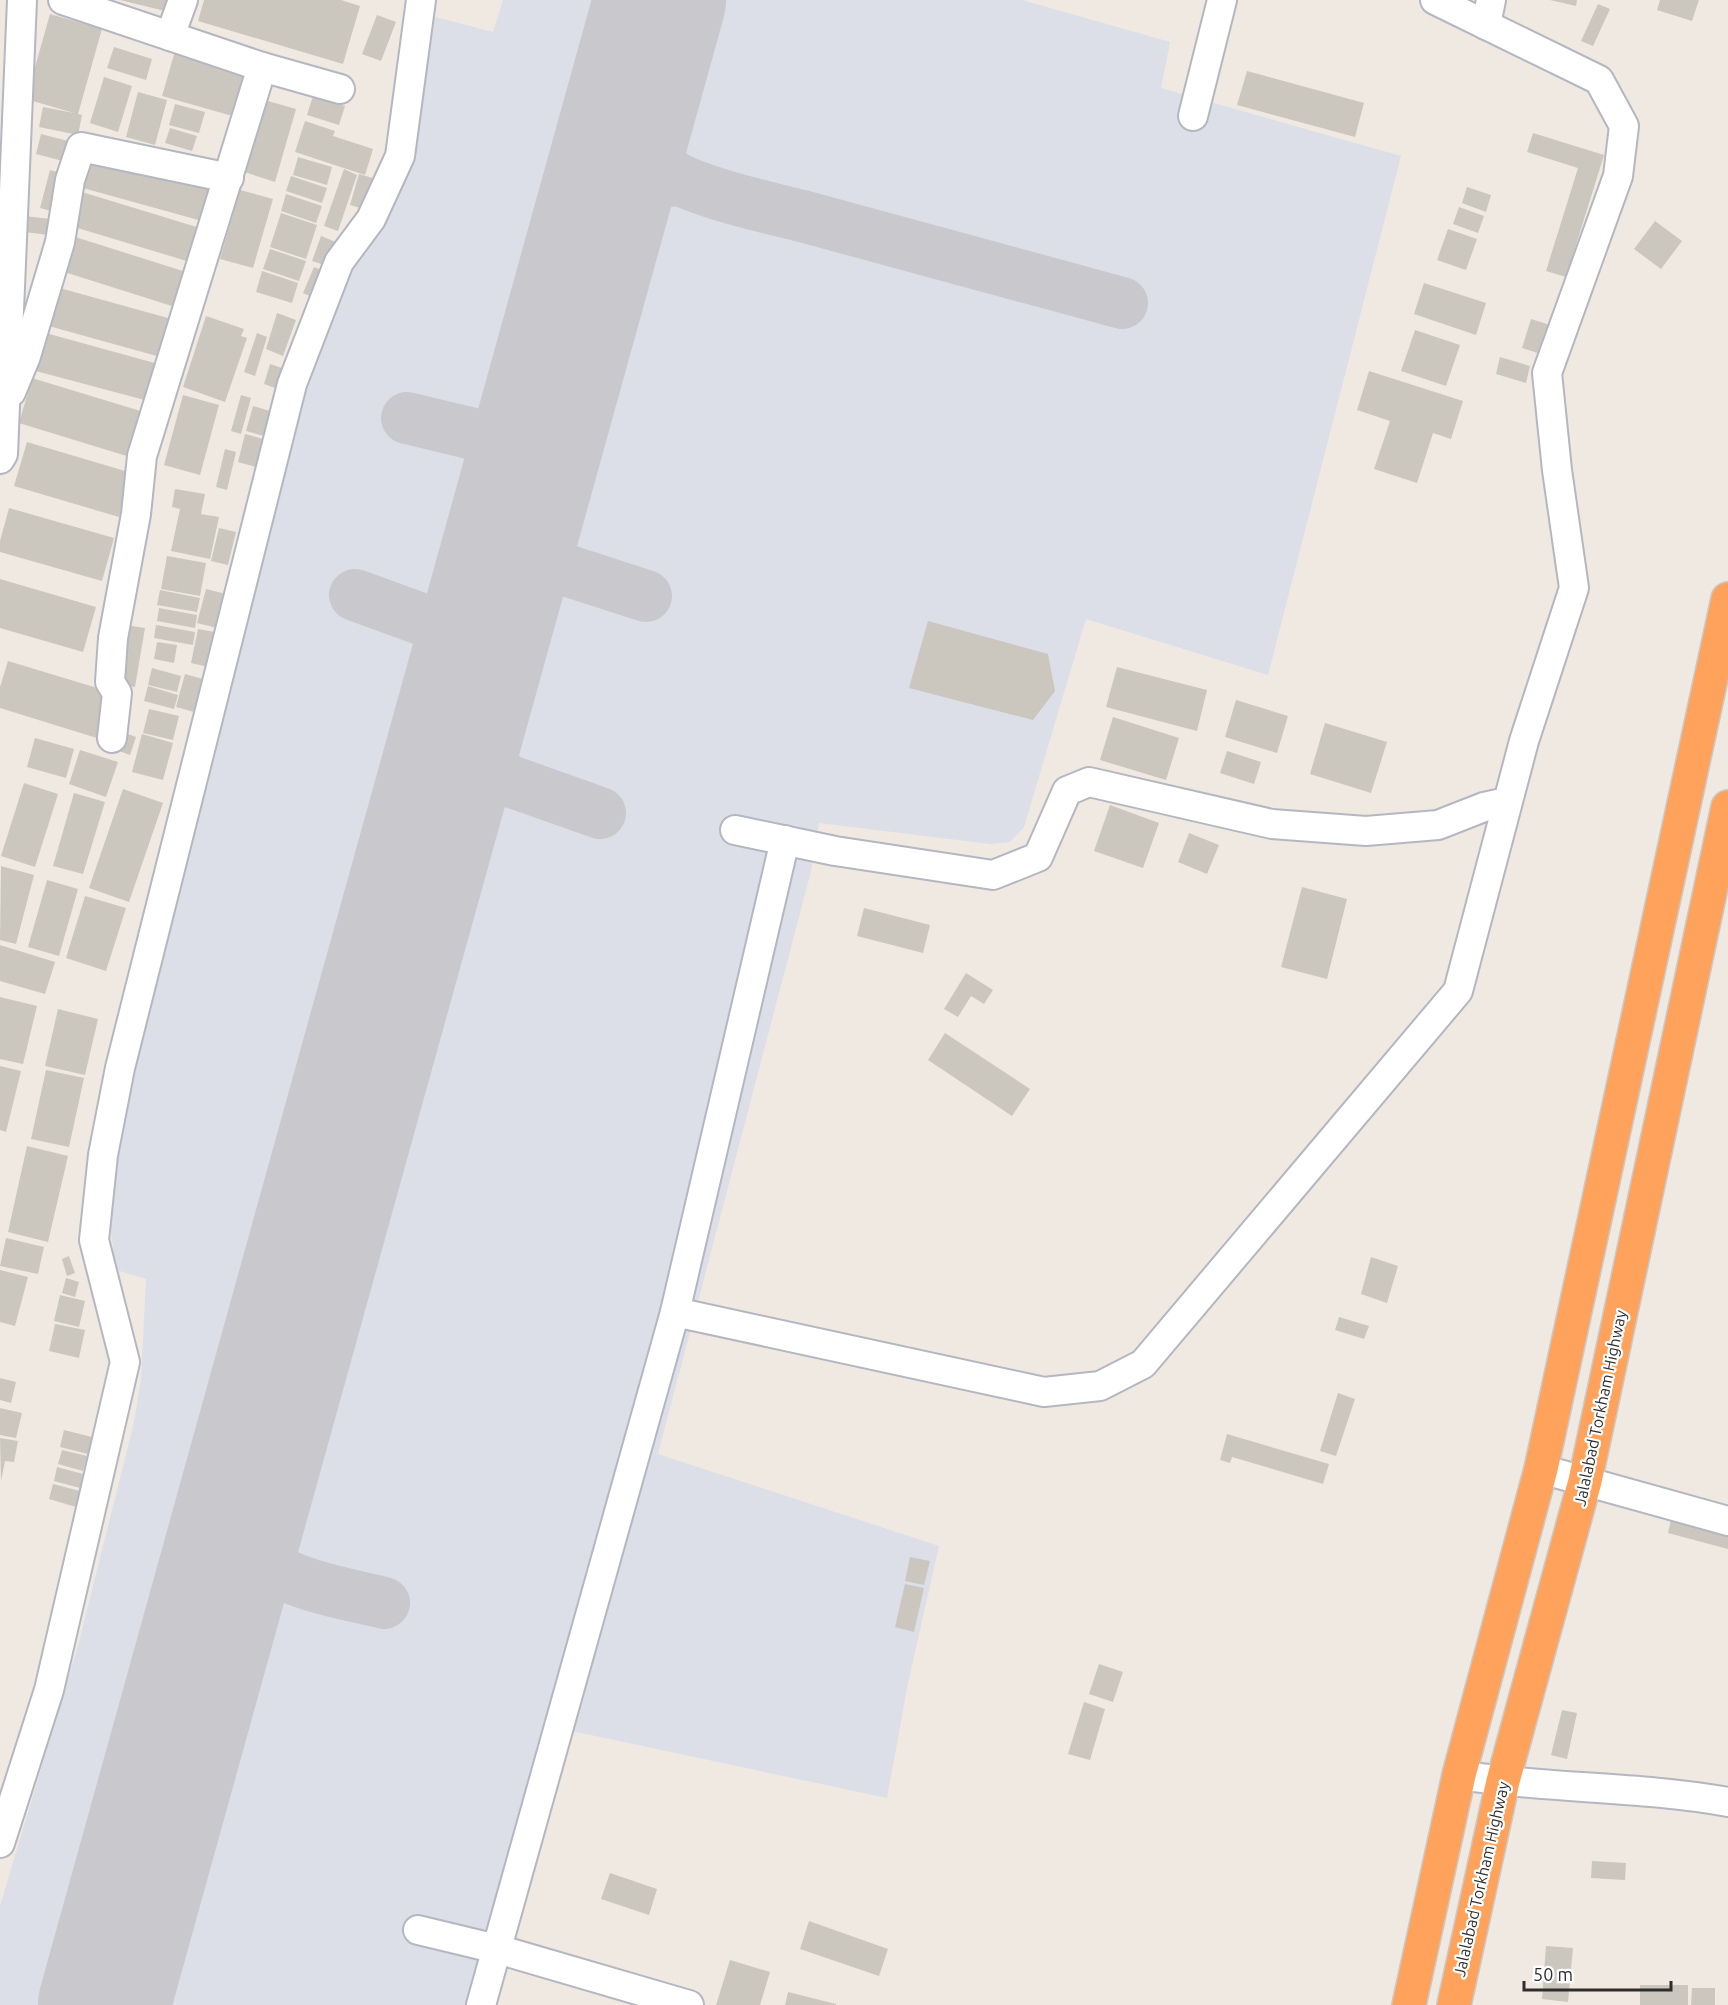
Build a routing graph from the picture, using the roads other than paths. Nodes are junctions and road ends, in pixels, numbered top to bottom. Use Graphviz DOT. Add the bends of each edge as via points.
graph roads {
  1 [pos="22,0"];
  2 [pos="63,0"];
  3 [pos="183,0"];
  4 [pos="421,0"];
  5 [pos="1222,0"];
  6 [pos="1435,0"];
  7 [pos="1488,12"];
  8 [pos="170,36"];
  9 [pos="262,68"];
  10 [pos="340,89"];
  11 [pos="1193,116"];
  12 [pos="229,178"];
  13 [pos="3,410"];
  14 [pos="0,459"];
  15 [pos="1728,599"];
  16 [pos="112,738"];
  17 [pos="1507,802"];
  18 [pos="1728,807"];
  19 [pos="735,830"];
  20 [pos="785,840"];
  21 [pos="675,1312"];
  22 [pos="1541,1469"];
  23 [pos="1585,1481"];
  24 [pos="1728,1521"];
  25 [pos="1459,1775"];
  26 [pos="1503,1782"];
  27 [pos="1728,1802"];
  28 [pos="0,1843"];
  29 [pos="418,1930"];
  30 [pos="497,1949"];
  31 [pos="481,2005"];
  32 [pos="689,2005"];
  33 [pos="1409,2005"];
  34 [pos="1454,2005"];
  1 -- 13 [label="street"];
  2 -- 8 [label="street"];
  3 -- 8 [label="street"];
  4 -- 28 [label="street" via="400,156 371,219 339,262 292,384 120,1068 103,1155 94,1240 124,1362 49,1690"];
  5 -- 11 [label="street"];
  6 -- 7 [label="street"];
  7 -- 17 [label="street" via="1599,80 1624,126 1618,176 1548,374 1574,588"];
  8 -- 9 [label="street"];
  9 -- 10 [label="street"];
  9 -- 12 [label="street"];
  12 -- 13 [label="street" via="81,147 50,276 26,356"];
  12 -- 16 [label="street" via="142,456 113,638 110,682 117,693"];
  13 -- 14 [label="street"];
  15 -- 22 [label="highway"];
  17 -- 20 [label="street" via="1438,825 1366,831 1272,824 1089,782 1067,790 1038,857 993,875"];
  17 -- 21 [label="street" via="1458,991 1143,1364 1100,1386 1044,1392"];
  18 -- 23 [label="highway, Jalalabad Torkham Highway"];
  19 -- 20 [label="street"];
  20 -- 21 [label="street"];
  21 -- 30 [label="street"];
  22 -- 23 [label="street"];
  22 -- 25 [label="highway"];
  23 -- 24 [label="street"];
  23 -- 26 [label="highway, Jalalabad Torkham Highway"];
  25 -- 26 [label="street"];
  25 -- 33 [label="highway"];
  26 -- 27 [label="street" via="1676,1793"];
  26 -- 34 [label="highway, Jalalabad Torkham Highway"];
  29 -- 30 [label="street"];
  30 -- 31 [label="street"];
  30 -- 32 [label="street"];
}
